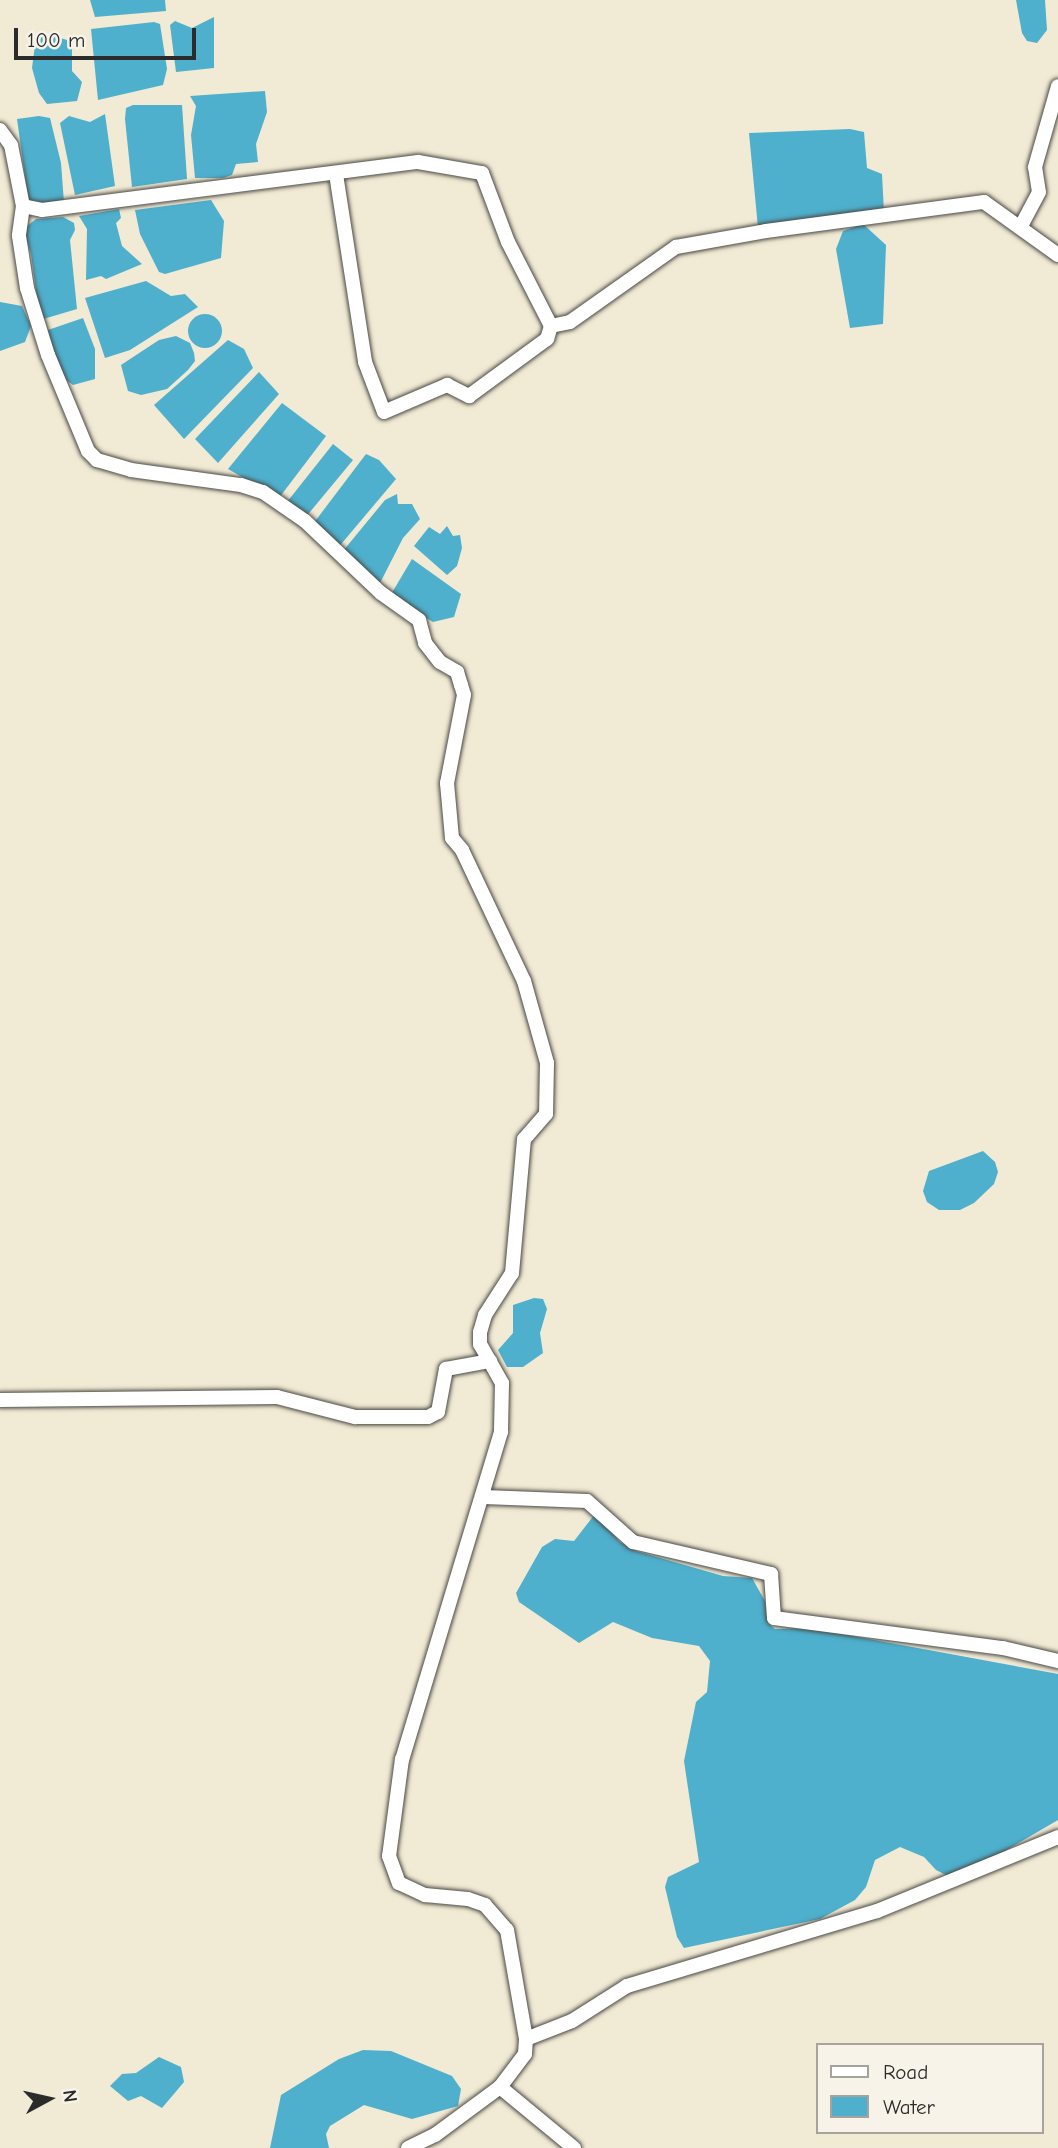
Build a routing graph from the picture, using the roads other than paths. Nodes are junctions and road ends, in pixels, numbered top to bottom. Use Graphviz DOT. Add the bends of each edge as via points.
graph roads {
  1 [pos="1058,86"];
  2 [pos="0,130"];
  3 [pos="336,174"];
  4 [pos="23,206"];
  5 [pos="1021,226"];
  6 [pos="1058,255"];
  7 [pos="551,326"];
  8 [pos="490,1361"];
  9 [pos="0,1400"];
  10 [pos="484,1497"];
  11 [pos="1058,1661"];
  12 [pos="1058,1837"];
  13 [pos="526,2039"];
  14 [pos="500,2087"];
  15 [pos="408,2148"];
  16 [pos="574,2148"];
  1 -- 5 [label="street" via="1035,167 1039,192"];
  2 -- 4 [label="street" via="11,145"];
  3 -- 4 [label="street" via="41,211"];
  3 -- 7 [label="street" via="418,162 482,173 508,242"];
  3 -- 7 [label="street" via="362,348 384,412 447,385 469,396 547,339"];
  4 -- 8 [label="street" via="19,236 27,288 48,355 88,451 97,460 131,470 263,492 305,521 380,593 419,620 425,643 440,662 457,673 464,695 447,783 452,838 516,959 547,1063 546,1114 524,1139 512,1273 485,1315 480,1332 480,1344"];
  5 -- 6 [label="street"];
  5 -- 7 [label="street" via="992,205 974,202 676,247 570,322"];
  8 -- 9 [label="street" via="446,1369 438,1412 428,1417 355,1417 277,1397"];
  8 -- 10 [label="street" via="502,1383 503,1418"];
  10 -- 11 [label="street" via="587,1501 633,1542 771,1574 774,1618 1003,1648"];
  10 -- 13 [label="street" via="470,1523 402,1759 389,1856 399,1883 425,1895 468,1899 496,1914 507,1930"];
  12 -- 13 [label="street" via="877,1911 627,1986 572,2021"];
  13 -- 14 [label="street" via="525,2054"];
  14 -- 15 [label="street" via="435,2135"];
  14 -- 16 [label="street"];
}
